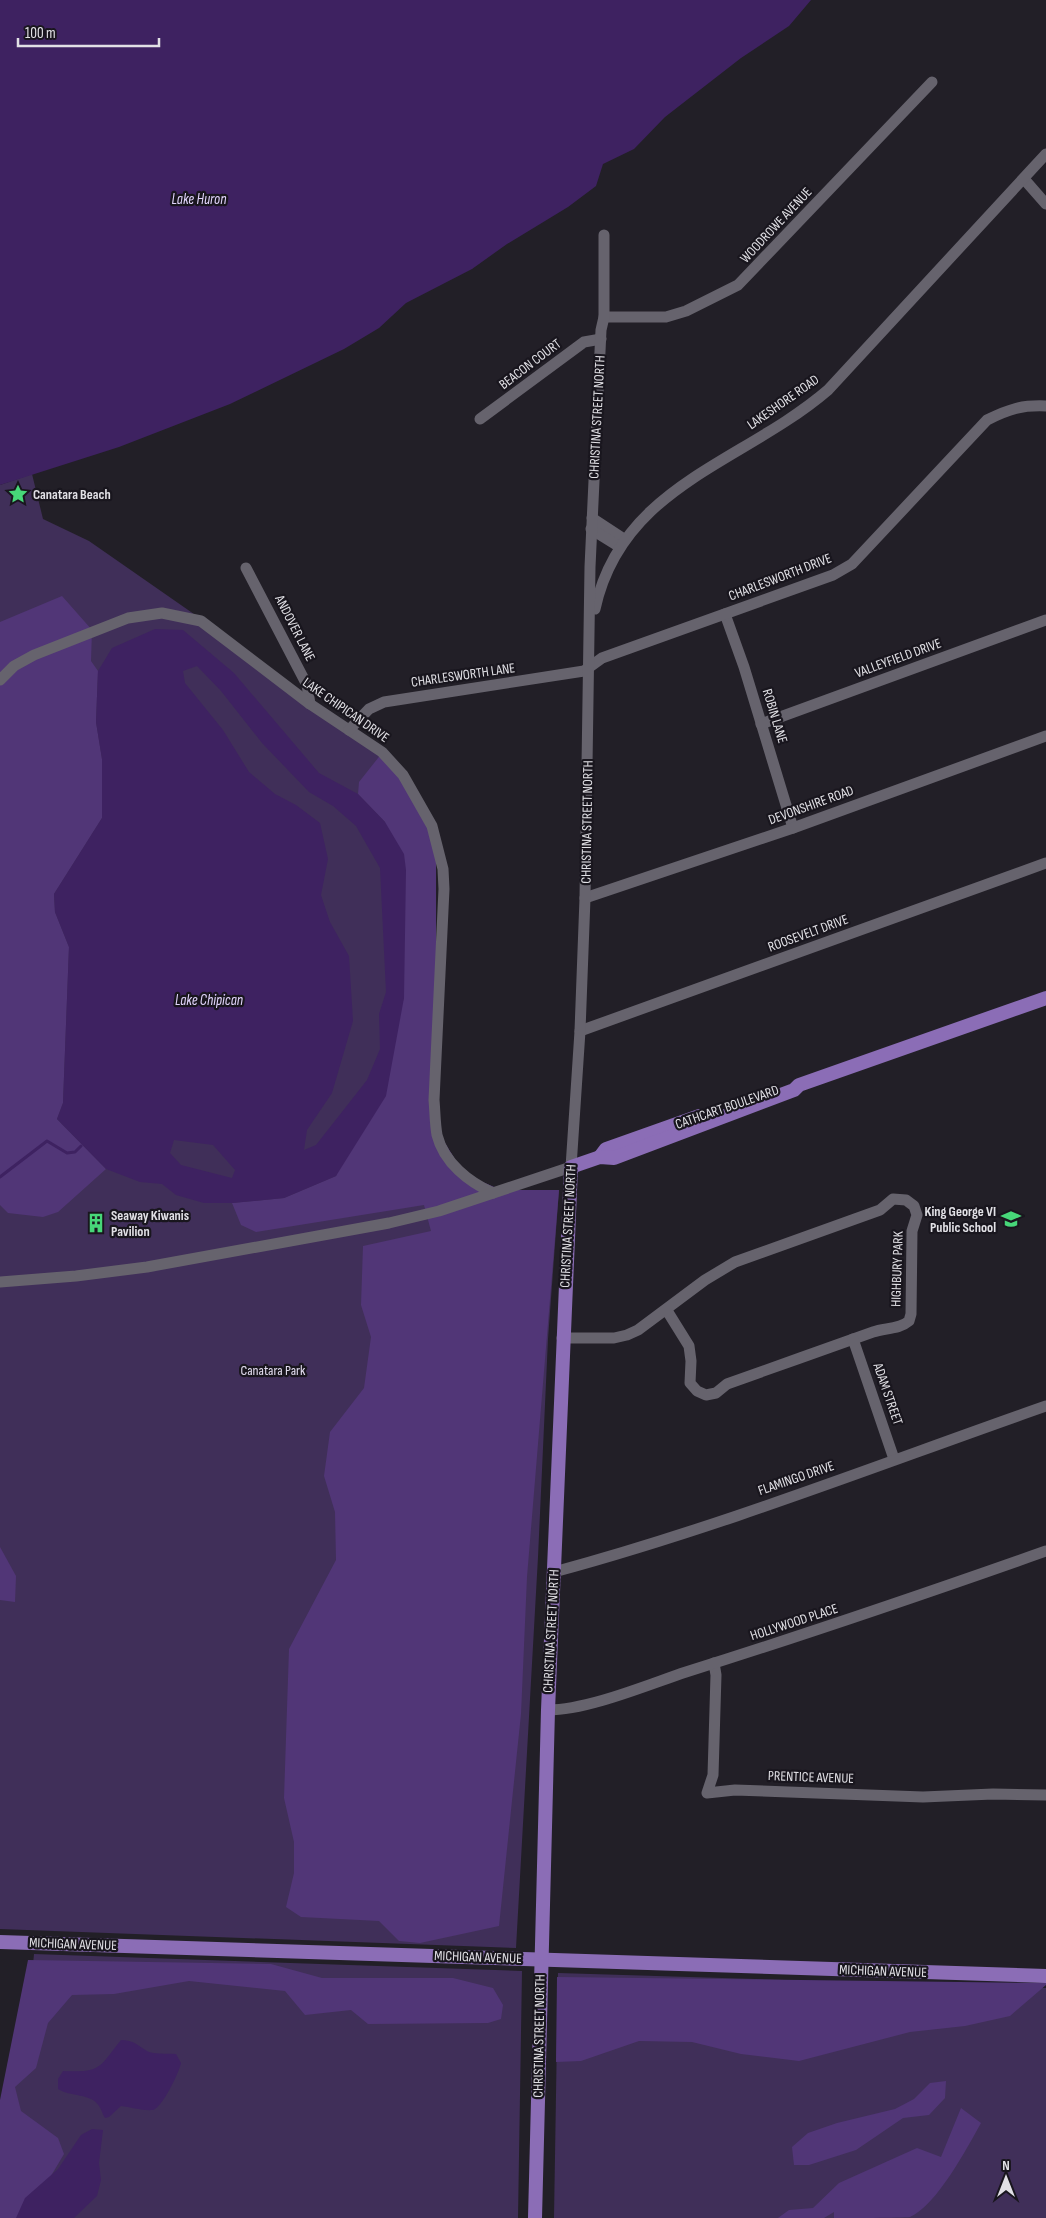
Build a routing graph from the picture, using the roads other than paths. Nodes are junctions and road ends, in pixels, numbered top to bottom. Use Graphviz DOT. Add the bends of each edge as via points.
graph roads {
  1 [pos="932,82"];
  2 [pos="1046,154"];
  3 [pos="1024,179"];
  4 [pos="1046,204"];
  5 [pos="604,235"];
  6 [pos="604,317"];
  7 [pos="601,339"];
  8 [pos="1046,406"];
  9 [pos="480,420"];
  10 [pos="592,523"];
  11 [pos="622,543"];
  12 [pos="246,568"];
  13 [pos="725,614"];
  14 [pos="1046,620"];
  15 [pos="591,627"];
  16 [pos="590,667"];
  17 [pos="0,680"];
  18 [pos="310,704"];
  19 [pos="761,724"];
  20 [pos="350,730"];
  21 [pos="1046,736"];
  22 [pos="793,828"];
  23 [pos="1046,863"];
  24 [pos="585,898"];
  25 [pos="1046,998"];
  26 [pos="580,1031"];
  27 [pos="571,1167"];
  28 [pos="494,1192"];
  29 [pos="0,1282"];
  30 [pos="666,1309"];
  31 [pos="562,1338"];
  32 [pos="853,1339"];
  33 [pos="1046,1406"];
  34 [pos="894,1459"];
  35 [pos="1046,1551"];
  36 [pos="554,1572"];
  37 [pos="714,1663"];
  38 [pos="548,1710"];
  39 [pos="1046,1795"];
  40 [pos="0,1942"];
  41 [pos="540,1959"];
  42 [pos="1046,1976"];
  43 [pos="535,2218"];
  1 -- 6 [label="street, WOODROWE AVENUE" via="738,285 672,316"];
  2 -- 3 [label="street, LAKESHORE ROAD"];
  3 -- 4 [label="street"];
  3 -- 11 [label="street, LAKESHORE ROAD" via="828,390 787,420 665,497"];
  5 -- 6 [label="street, CHRISTINA STREET NORTH"];
  6 -- 7 [label="street, CHRISTINA STREET NORTH"];
  7 -- 9 [label="street, BEACON COURT" via="584,342"];
  7 -- 10 [label="street, CHRISTINA STREET NORTH"];
  8 -- 13 [label="street, CHARLESWORTH DRIVE" via="1009,409 987,420 852,564 832,575"];
  10 -- 11 [label="street"];
  10 -- 15 [label="street, CHRISTINA STREET NORTH"];
  11 -- 15 [label="street, LAKESHORE ROAD" via="602,582"];
  12 -- 18 [label="street, ANDOVER LANE" via="306,684"];
  13 -- 16 [label="street, CHARLESWORTH DRIVE" via="602,658"];
  13 -- 19 [label="street, ROBIN LANE"];
  14 -- 19 [label="street, VALLEYFIELD DRIVE"];
  15 -- 16 [label="street, CHRISTINA STREET NORTH"];
  16 -- 20 [label="street, CHARLESWORTH LANE" via="579,673 384,702 369,709"];
  16 -- 24 [label="street, CHRISTINA STREET NORTH"];
  17 -- 18 [label="street, LAKE CHIPICAN DRIVE" via="14,666 34,655 128,618 162,612 201,621"];
  18 -- 20 [label="street, LAKE CHIPICAN DRIVE"];
  19 -- 22 [label="street, ROBIN LANE"];
  20 -- 28 [label="street, LAKE CHIPICAN DRIVE" via="382,752 403,775 432,826 443,869 444,889 434,1100 437,1136 462,1174 478,1186"];
  21 -- 22 [label="street, DEVONSHIRE ROAD"];
  22 -- 24 [label="street, DEVONSHIRE ROAD"];
  23 -- 26 [label="street, ROOSEVELT DRIVE"];
  24 -- 26 [label="street, CHRISTINA STREET NORTH"];
  25 -- 27 [label="main road, CATHCART BOULEVARD" via="799,1086 614,1158 600,1157"];
  26 -- 27 [label="street, CHRISTINA STREET NORTH"];
  27 -- 28 [label="street"];
  27 -- 31 [label="main road, CHRISTINA STREET NORTH"];
  28 -- 29 [label="street" via="406,1220 260,1247 106,1273"];
  30 -- 31 [label="street, HIGHBURY PARK" via="627,1335"];
  30 -- 32 [label="street, HIGHBURY PARK" via="689,1346 690,1383 706,1396 727,1384"];
  30 -- 32 [label="street, HIGHBURY PARK" via="735,1262 880,1210 893,1199 906,1200 914,1206 917,1217 912,1231 910,1318 902,1326 884,1328"];
  31 -- 36 [label="main road, CHRISTINA STREET NORTH"];
  32 -- 34 [label="street, ADAM STREET"];
  33 -- 34 [label="street, FLAMINGO DRIVE"];
  34 -- 36 [label="street, FLAMINGO DRIVE" via="652,1543"];
  35 -- 37 [label="street, HOLLYWOOD PLACE"];
  36 -- 38 [label="main road, CHRISTINA STREET NORTH"];
  37 -- 38 [label="street, HOLLYWOOD PLACE" via="578,1706"];
  37 -- 39 [label="street, PRENTICE AVENUE" via="713,1775 707,1793 734,1790 924,1797"];
  38 -- 41 [label="main road, CHRISTINA STREET NORTH"];
  40 -- 41 [label="main road, MICHIGAN AVENUE"];
  41 -- 42 [label="main road, MICHIGAN AVENUE"];
  41 -- 43 [label="main road, CHRISTINA STREET NORTH"];
}
